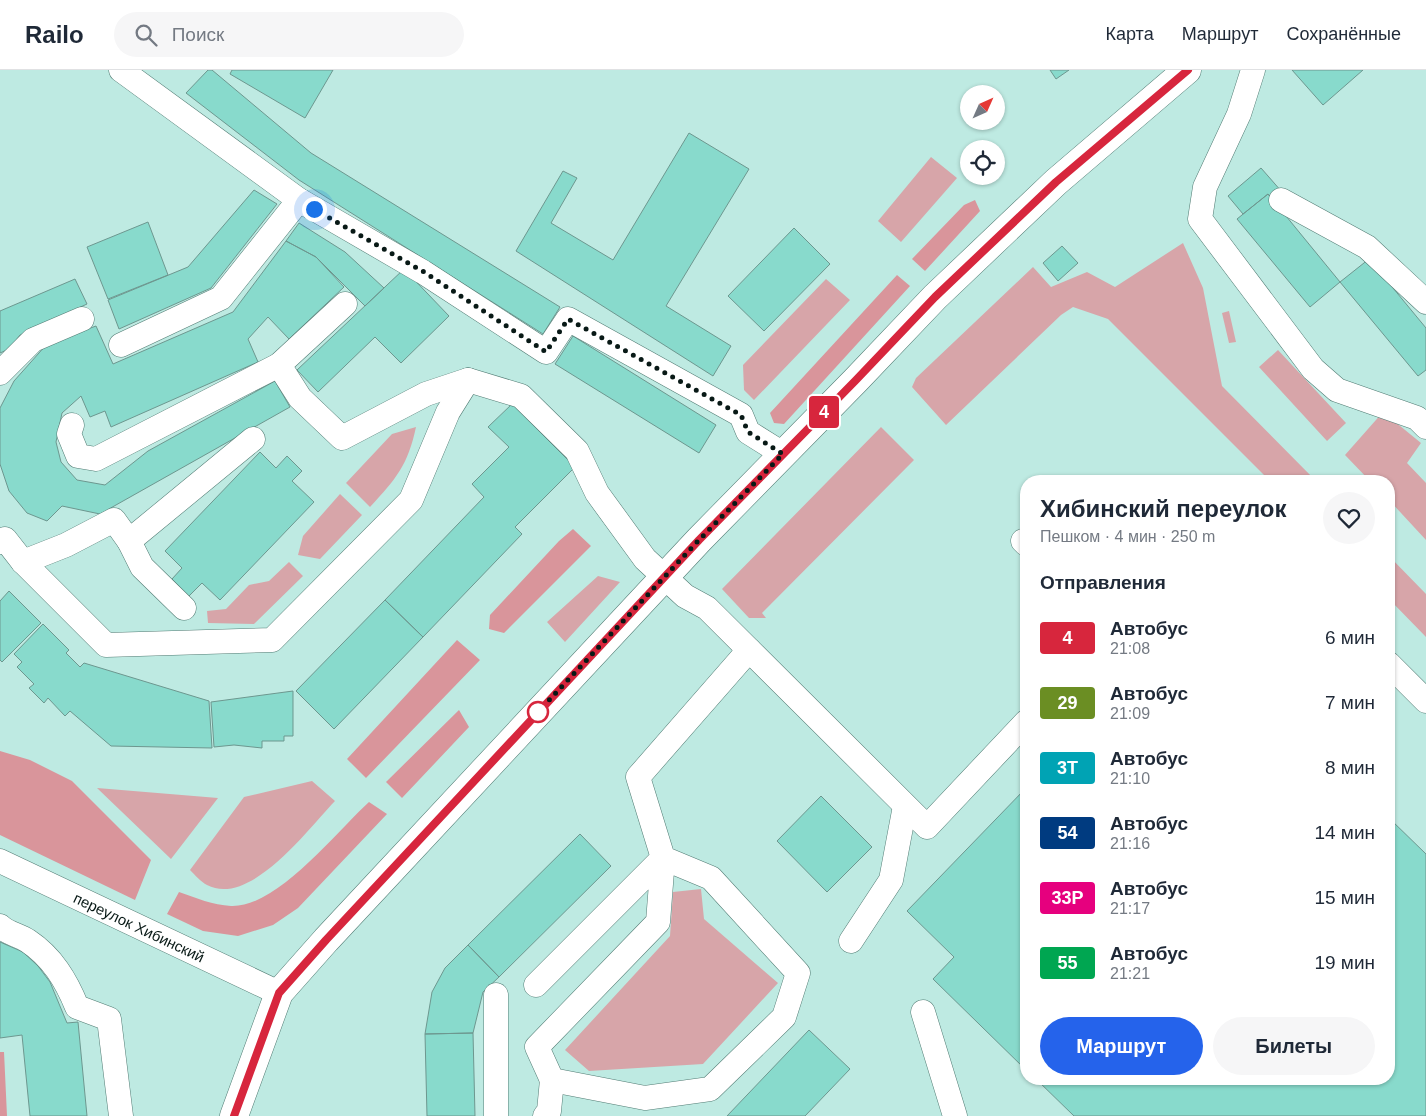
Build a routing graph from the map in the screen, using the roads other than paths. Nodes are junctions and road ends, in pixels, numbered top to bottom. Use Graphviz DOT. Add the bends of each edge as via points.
graph roads {
  1 [pos="121,70"];
  2 [pos="1188,70"];
  3 [pos="1252,70"];
  4 [pos="299,200"];
  5 [pos="1281,200"];
  6 [pos="1426,302"];
  7 [pos="345,304"];
  8 [pos="82,319"];
  9 [pos="121,344"];
  10 [pos="279,365"];
  11 [pos="0,373"];
  12 [pos="468,380"];
  13 [pos="72,425"];
  14 [pos="1426,427"];
  15 [pos="254,439"];
  16 [pos="783,454"];
  17 [pos="2,535"];
  18 [pos="129,541"];
  19 [pos="23,562"];
  20 [pos="665,578"];
  21 [pos="184,608"];
  22 [pos="749,650"];
  23 [pos="1395,670"];
  24 [pos="1426,701"];
  25 [pos="1020,728"];
  26 [pos="905,806"];
  27 [pos="663,858"];
  28 [pos="0,861"];
  29 [pos="0,926"];
  30 [pos="851,941"];
  31 [pos="536,985"];
  32 [pos="279,993"];
  33 [pos="496,995"];
  34 [pos="923,1012"];
  35 [pos="552,1080"];
  36 [pos="121,1116"];
  37 [pos="234,1116"];
  38 [pos="496,1116"];
  39 [pos="546,1116"];
  40 [pos="955,1116"];
  1 -- 4 [label="street"];
  2 -- 16 [label="main road" via="1042,196 935,297"];
  3 -- 14 [label="street" via="1239,114 1205,187 1200,219 1313,369 1337,390 1417,418"];
  4 -- 9 [label="street" via="221,298"];
  4 -- 16 [label="street" via="424,272 546,352 568,319 741,415 748,432"];
  5 -- 6 [label="street" via="1367,247"];
  7 -- 10 [label="street"];
  8 -- 11 [label="street" via="33,340"];
  10 -- 12 [label="street" via="300,398 342,438 426,394"];
  10 -- 13 [label="street" via="96,459 78,456 69,434"];
  12 -- 19 [label="street" via="448,412 411,500 272,640 106,645"];
  12 -- 20 [label="street" via="521,396 577,451 598,493 645,559"];
  15 -- 18 [label="street"];
  16 -- 20 [label="main road"];
  17 -- 19 [label="street"];
  18 -- 19 [label="street" via="114,520 66,545"];
  18 -- 21 [label="street" via="142,567"];
  20 -- 22 [label="street" via="685,596 707,608"];
  20 -- 32 [label="main road"];
  22 -- 26 [label="street"];
  22 -- 27 [label="street" via="638,776"];
  23 -- 24 [label="street"];
  25 -- 26 [label="street" via="927,827"];
  26 -- 30 [label="street" via="891,880"];
  27 -- 31 [label="street"];
  27 -- 35 [label="street" via="658,922 537,1047"];
  27 -- 35 [label="street" via="711,878 798,973 784,1017 710,1089 645,1098"];
  28 -- 32 [label="street, переулок Хибинский"];
  29 -- 36 [label="street" via="30,942 56,966 77,1007 109,1019"];
  32 -- 37 [label="main road"];
  33 -- 38 [label="street"];
  34 -- 40 [label="street"];
  35 -- 39 [label="street" via="550,1111"];
}
